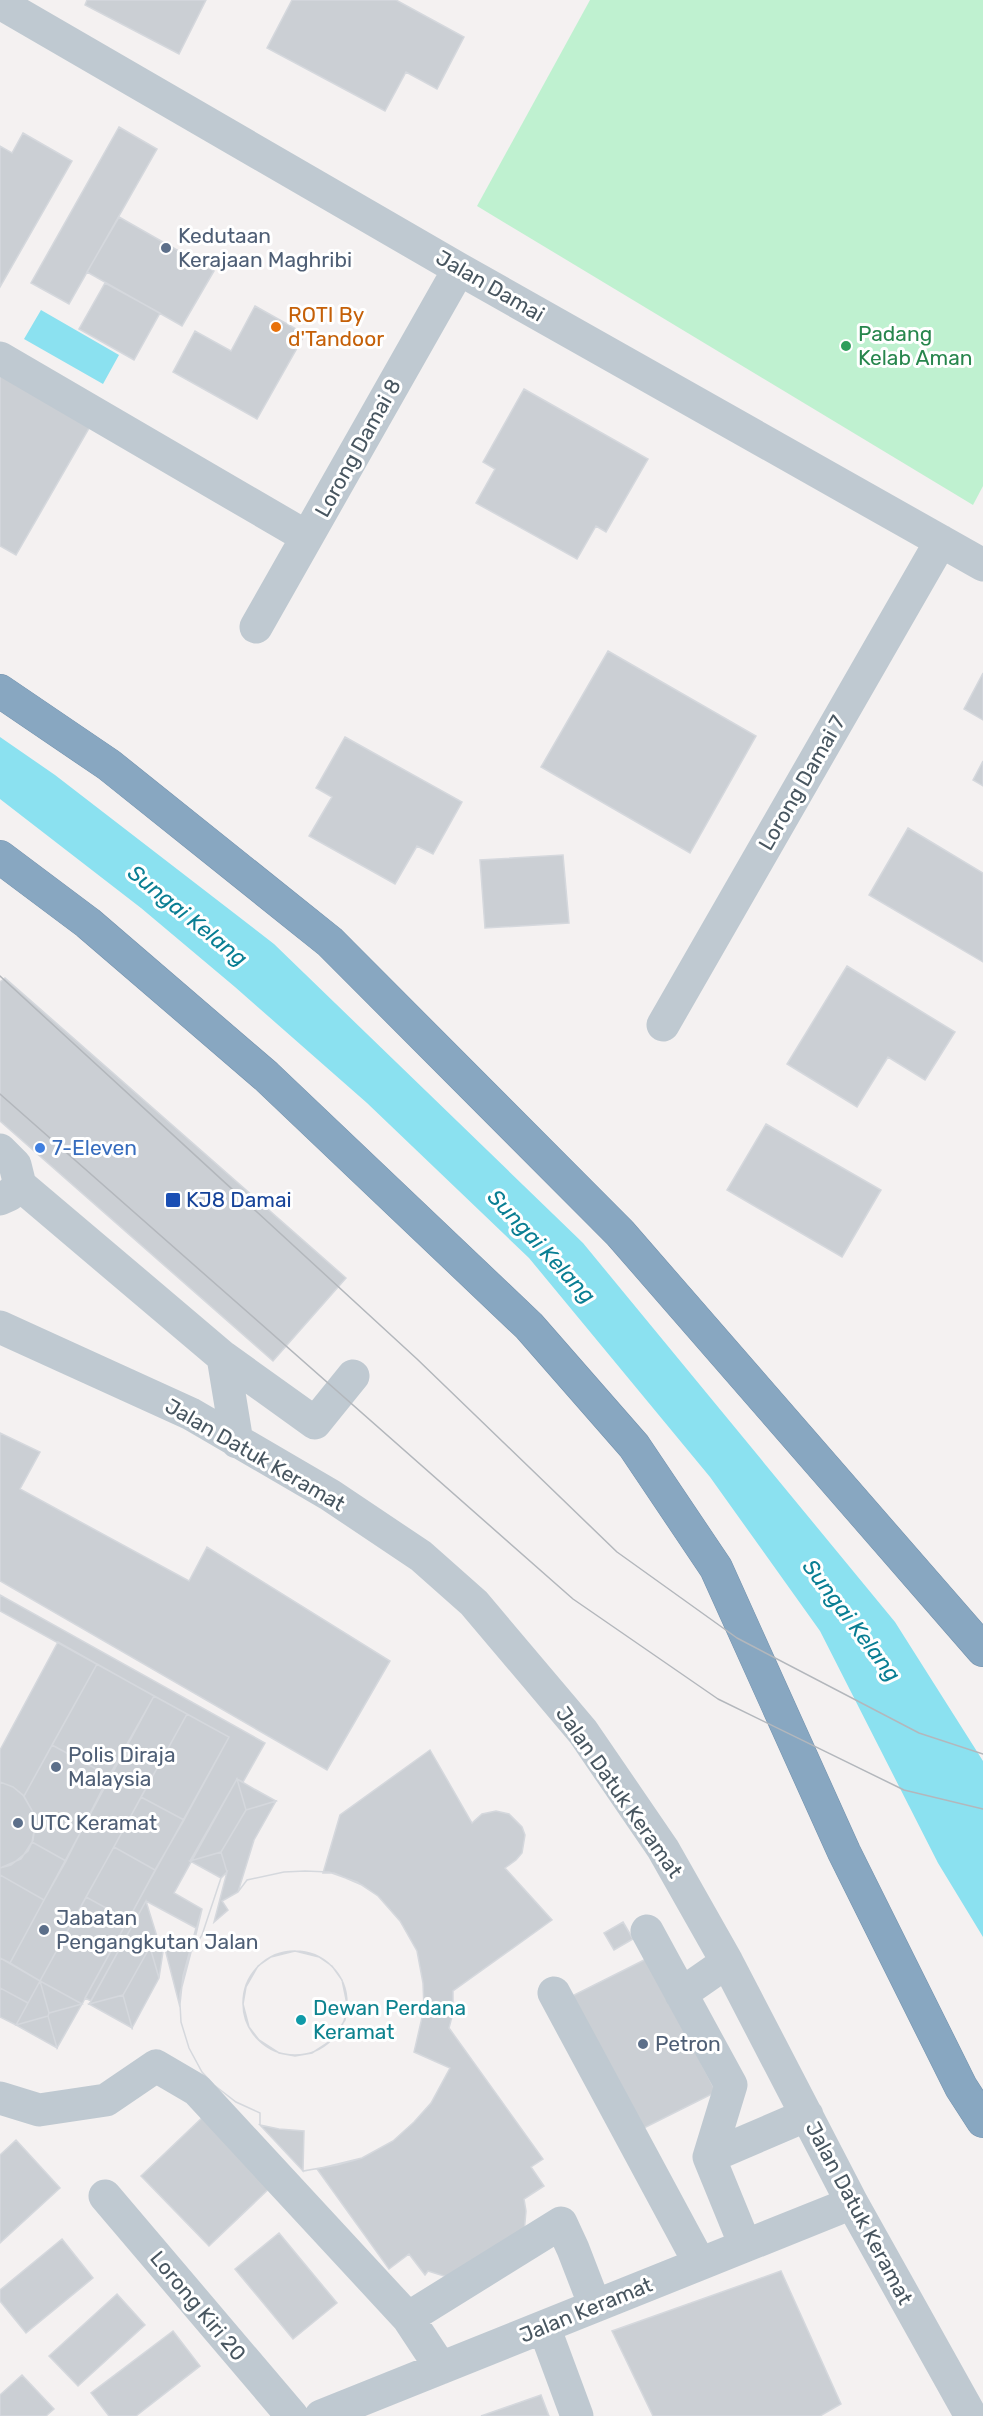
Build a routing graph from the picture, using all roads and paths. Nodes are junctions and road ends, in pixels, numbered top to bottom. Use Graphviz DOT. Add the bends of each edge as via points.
graph roads {
  1 [pos="0,3"];
  2 [pos="459,268"];
  3 [pos="0,358"];
  4 [pos="307,537"];
  5 [pos="941,541"];
  6 [pos="983,565"];
  7 [pos="256,627"];
  8 [pos="0,691"];
  9 [pos="0,857"];
  10 [pos="663,1025"];
  11 [pos="0,1150"];
  12 [pos="10,1192"];
  13 [pos="0,1327"];
  14 [pos="223,1357"];
  15 [pos="353,1376"];
  16 [pos="237,1442"];
  17 [pos="983,1650"];
  18 [pos="646,1931"];
  19 [pos="727,1962"];
  20 [pos="554,1993"];
  21 [pos="681,1994"];
  22 [pos="0,2098"];
  23 [pos="807,2115"];
  24 [pos="983,2121"];
  25 [pos="709,2157"];
  26 [pos="105,2196"];
  27 [pos="852,2203"];
  28 [pos="745,2245"];
  29 [pos="700,2264"];
  30 [pos="595,2307"];
  31 [pos="408,2318"];
  32 [pos="544,2327"];
  33 [pos="441,2368"];
  34 [pos="292,2416"];
  35 [pos="321,2416"];
  36 [pos="578,2416"];
  37 [pos="971,2416"];
  1 -- 2 [label="street, Jalan Damai"];
  2 -- 4 [label="street, Lorong Damai 8"];
  2 -- 5 [label="street, Jalan Damai"];
  3 -- 4 [label="street"];
  4 -- 7 [label="street, Lorong Damai 8"];
  5 -- 6 [label="street, Jalan Damai"];
  5 -- 10 [label="street, Lorong Damai 7"];
  8 -- 17 [label="highway" via="109,765 330,942 620,1233"];
  9 -- 24 [label="highway" via="87,923 266,1076 529,1326 634,1446 716,1568 844,1852 961,2087"];
  11 -- 12 [label="street" via="15,1165"];
  12 -- 14 [label="street"];
  13 -- 16 [label="street, Jalan Datuk Keramat" via="190,1414"];
  14 -- 15 [label="street" via="315,1423"];
  14 -- 16 [label="street"];
  16 -- 19 [label="street, Jalan Datuk Keramat" via="330,1495 421,1556 474,1603 583,1732 663,1849"];
  18 -- 21 [label="street"];
  19 -- 21 [label="street"];
  19 -- 23 [label="street, Jalan Datuk Keramat"];
  20 -- 29 [label="street"];
  21 -- 25 [label="street" via="731,2085"];
  22 -- 31 [label="street" via="39,2110 106,2100 156,2066 196,2090"];
  23 -- 25 [label="street"];
  23 -- 27 [label="street, Jalan Datuk Keramat"];
  25 -- 28 [label="street"];
  26 -- 34 [label="street, Lorong Kiri 20"];
  27 -- 28 [label="street, Jalan Keramat"];
  27 -- 37 [label="street, Jalan Datuk Keramat"];
  28 -- 29 [label="street, Jalan Keramat"];
  29 -- 30 [label="street, Jalan Keramat"];
  30 -- 31 [label="street" via="561,2223"];
  30 -- 32 [label="street, Jalan Keramat"];
  31 -- 33 [label="street"];
  32 -- 33 [label="street, Jalan Keramat"];
  32 -- 36 [label="street"];
  33 -- 35 [label="street, Jalan Keramat"];
}
